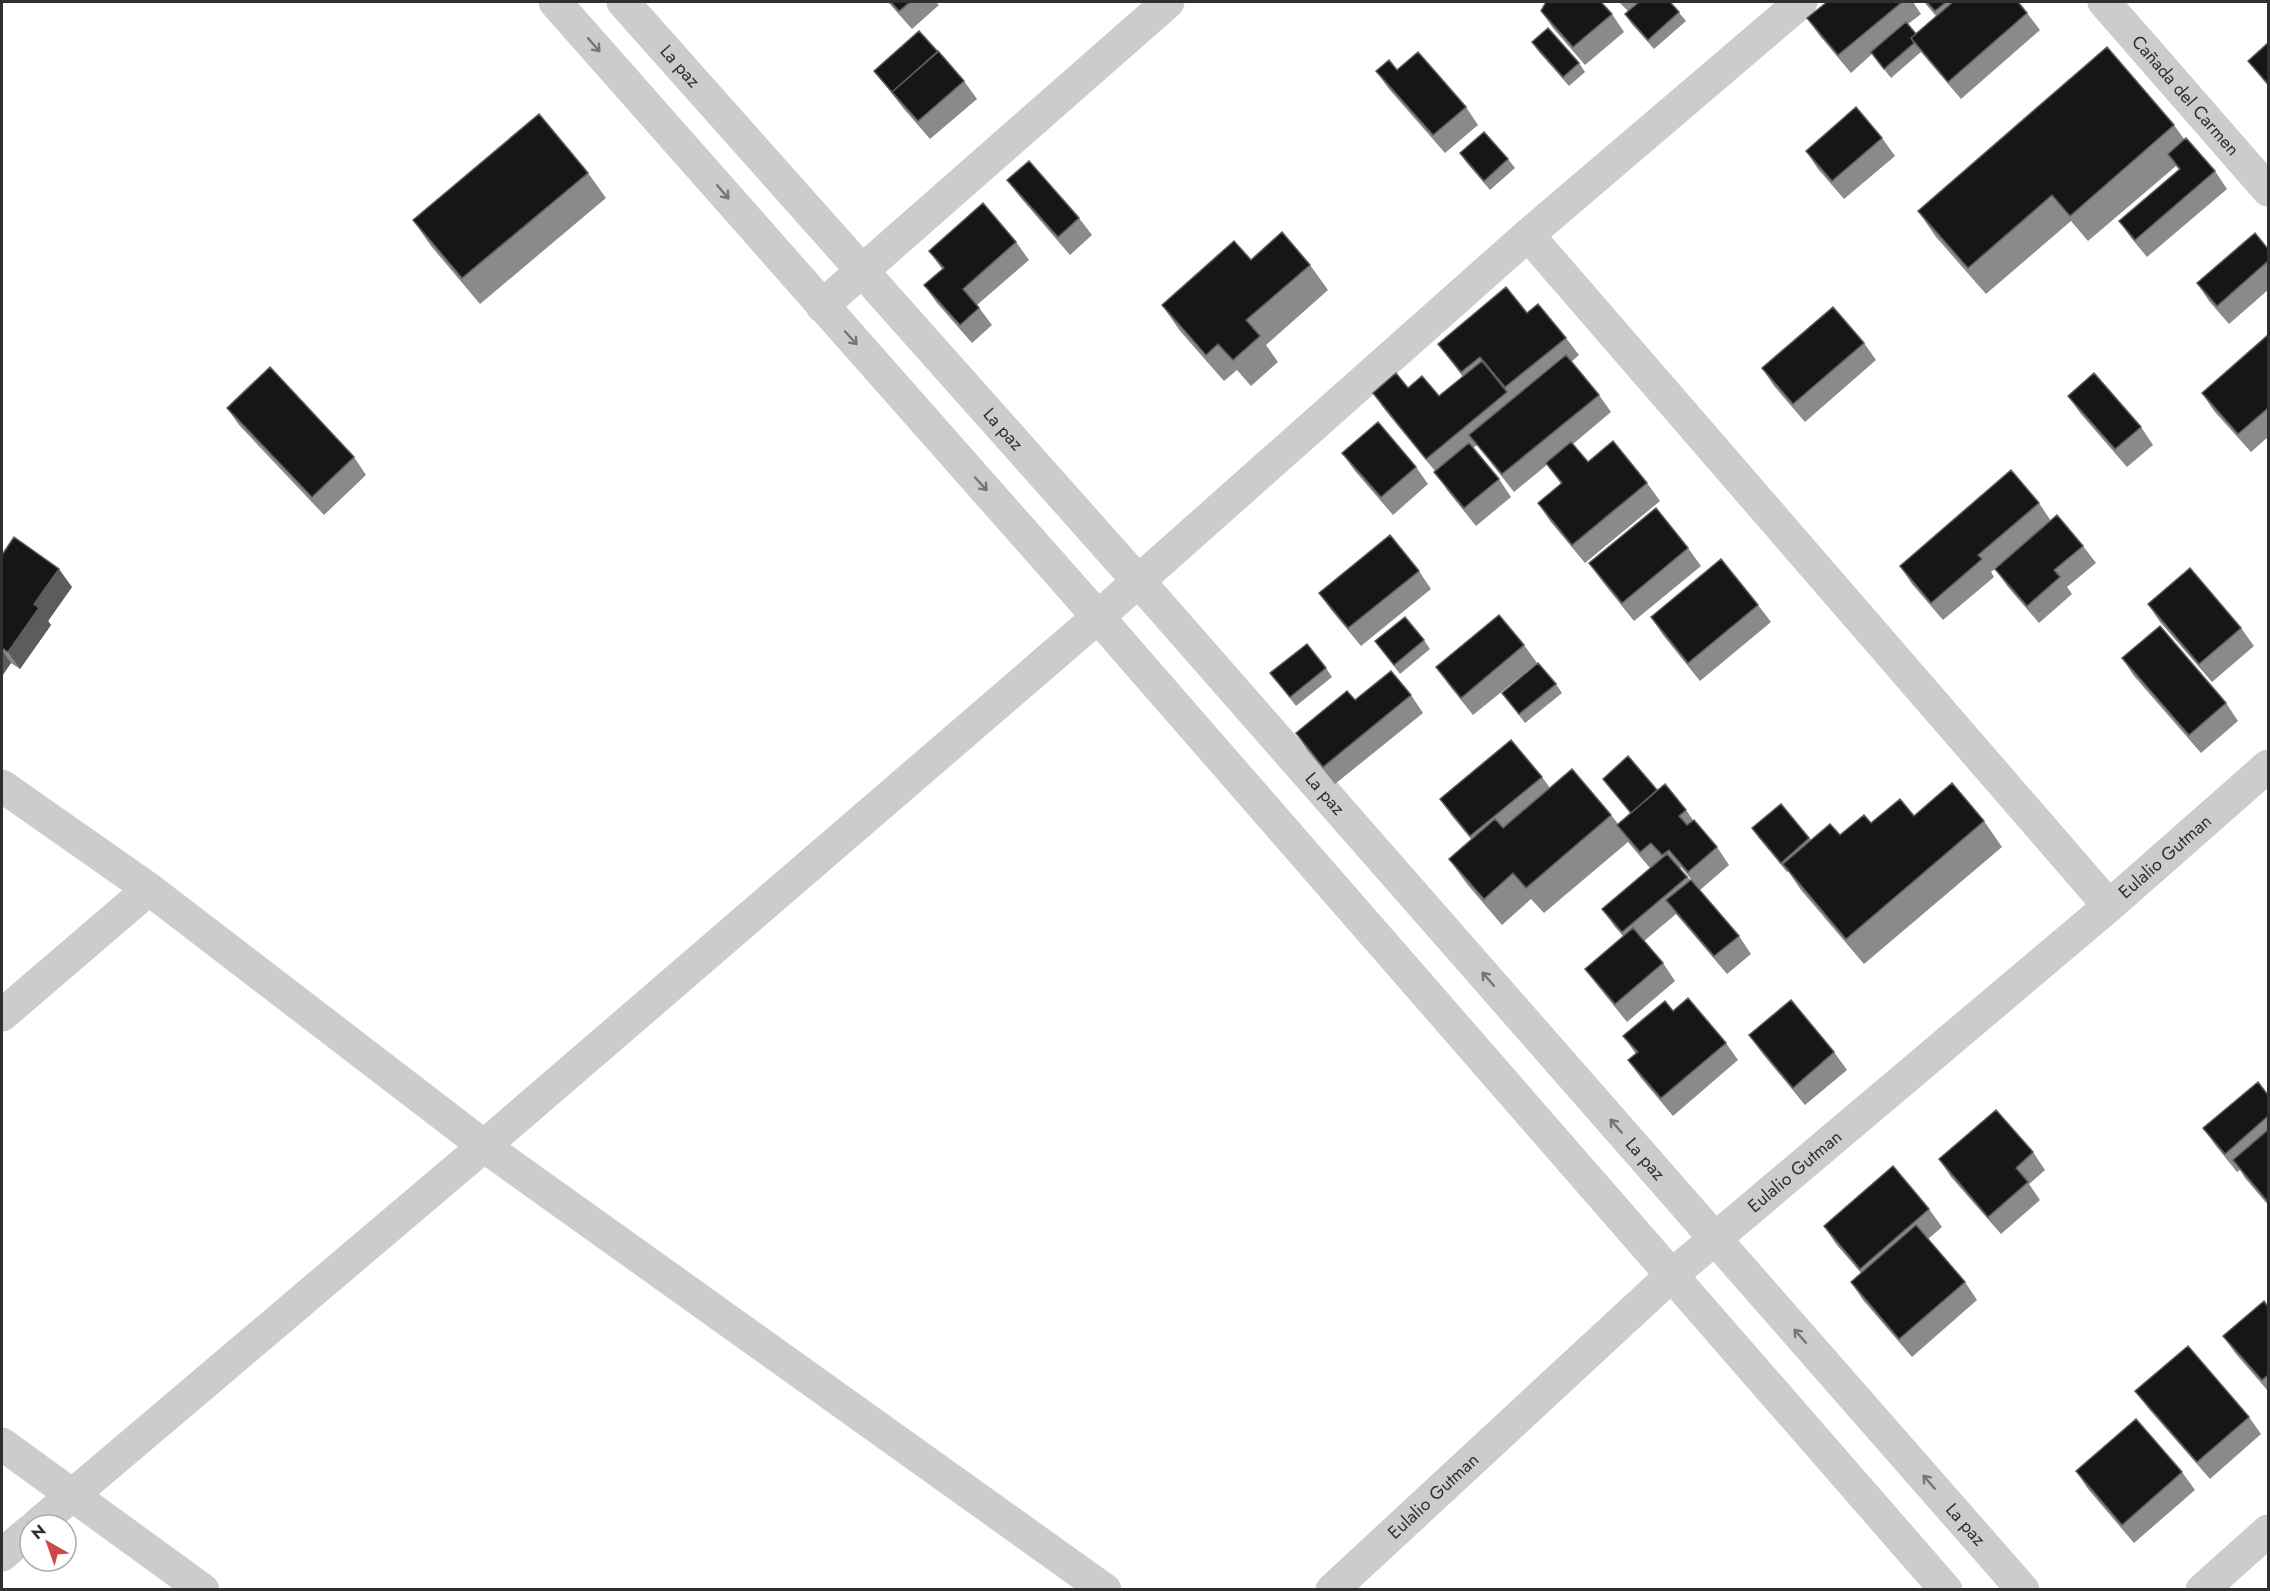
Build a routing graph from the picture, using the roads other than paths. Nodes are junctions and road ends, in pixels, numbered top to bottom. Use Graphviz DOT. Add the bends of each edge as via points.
graph roads {
  1 [pos="555,2"];
  2 [pos="623,2"];
  3 [pos="1168,2"];
  4 [pos="1801,2"];
  5 [pos="2104,2"];
  6 [pos="2268,190"];
  7 [pos="1528,235"];
  8 [pos="862,270"];
  9 [pos="822,306"];
  10 [pos="1138,582"];
  11 [pos="1098,617"];
  12 [pos="2268,766"];
  13 [pos="2,786"];
  14 [pos="149,889"];
  15 [pos="2109,906"];
  16 [pos="2,1015"];
  17 [pos="484,1146"];
  18 [pos="1715,1239"];
  19 [pos="1672,1275"];
  20 [pos="2,1444"];
  21 [pos="73,1494"];
  22 [pos="51,1513"];
  23 [pos="2268,1531"];
  24 [pos="18,1541"];
  25 [pos="2,1555"];
  26 [pos="203,1590"];
  27 [pos="1105,1590"];
  28 [pos="1332,1590"];
  29 [pos="1946,1590"];
  30 [pos="2023,1590"];
  31 [pos="2202,1590"];
  1 -- 9 [label="street, one-way"];
  2 -- 8 [label="street, La paz"];
  3 -- 8 [label="street"];
  4 -- 7 [label="street"];
  5 -- 6 [label="street, Cañada del Carmen"];
  7 -- 10 [label="street"];
  7 -- 15 [label="street"];
  8 -- 9 [label="street"];
  8 -- 10 [label="street, La paz"];
  9 -- 11 [label="street, one-way"];
  10 -- 11 [label="street"];
  18 -- 10 [label="street, La paz, one-way"];
  11 -- 17 [label="street"];
  11 -- 19 [label="street"];
  12 -- 15 [label="street, Eulalio Gutman"];
  13 -- 14 [label="street"];
  14 -- 16 [label="street"];
  14 -- 17 [label="street"];
  15 -- 18 [label="street, Eulalio Gutman"];
  17 -- 21 [label="street"];
  17 -- 27 [label="street"];
  18 -- 19 [label="street, Eulalio Gutman"];
  30 -- 18 [label="street, La paz, one-way"];
  19 -- 28 [label="street, Eulalio Gutman"];
  19 -- 29 [label="street"];
  20 -- 21 [label="street"];
  21 -- 22 [label="street"];
  21 -- 26 [label="street"];
  23 -- 31 [label="street"];
  24 -- 25 [label="street"];
}
